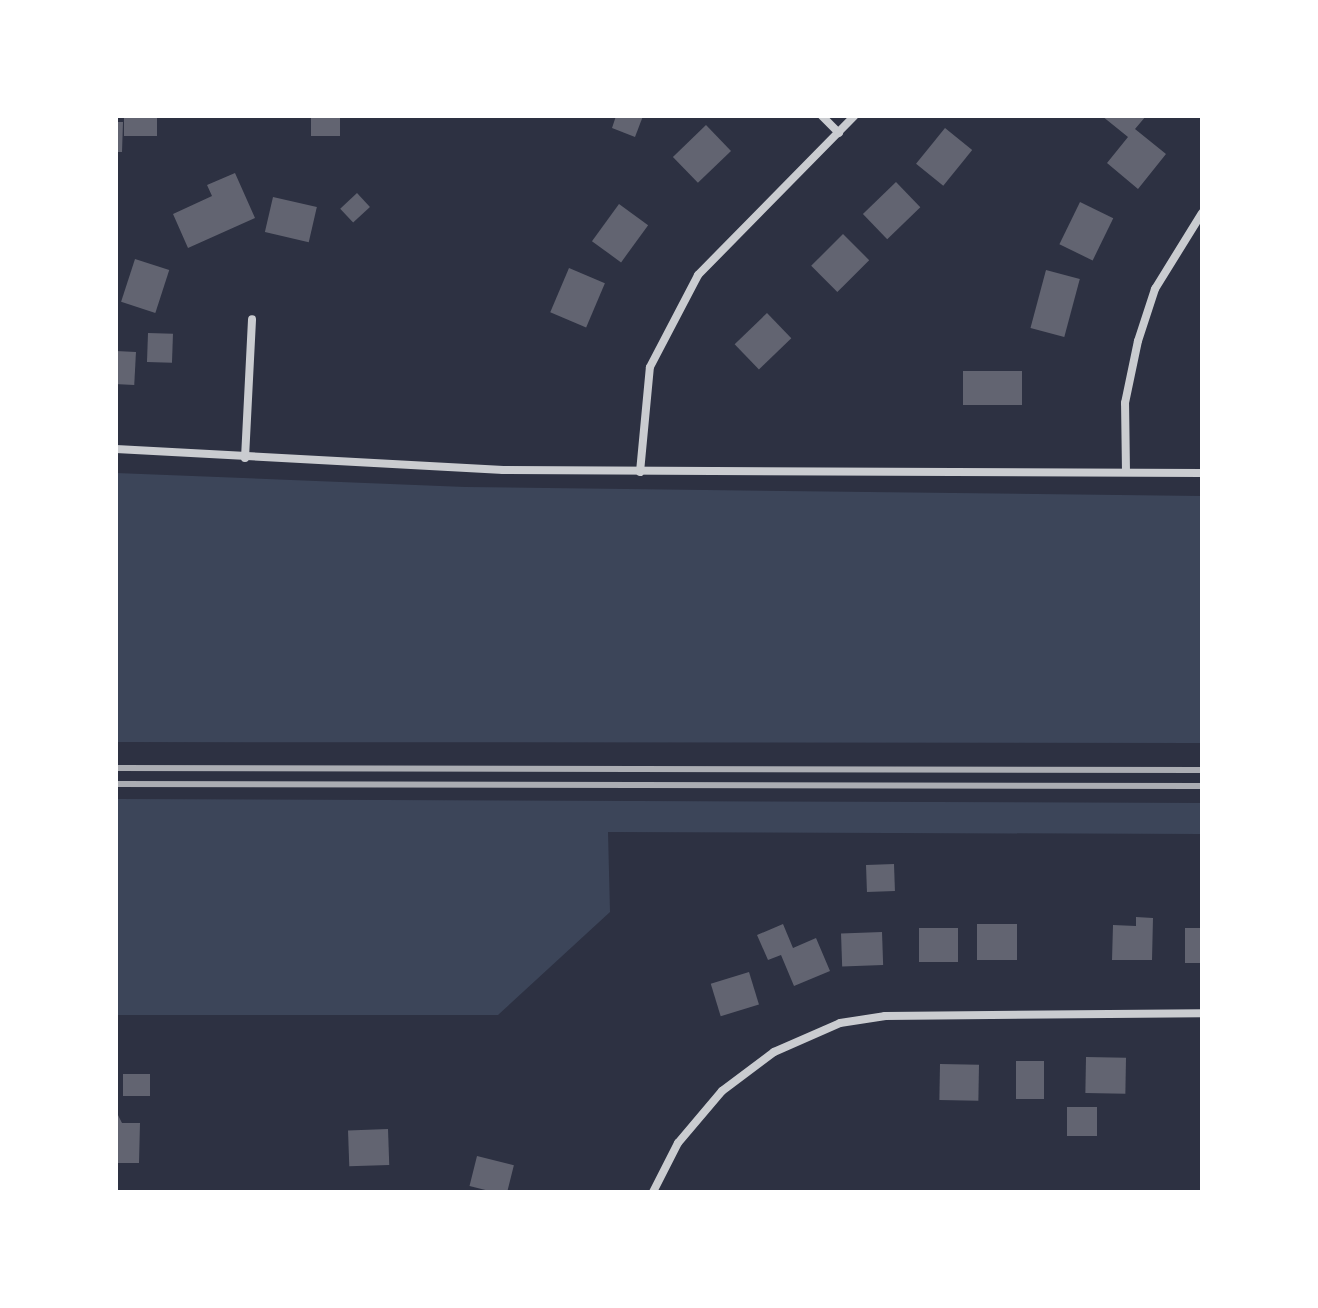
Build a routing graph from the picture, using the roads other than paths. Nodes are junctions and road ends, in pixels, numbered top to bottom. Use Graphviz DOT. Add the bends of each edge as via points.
graph roads {
  1 [pos="822,116"];
  2 [pos="854,116"];
  3 [pos="839,133"];
  4 [pos="1202,213"];
  5 [pos="252,319"];
  6 [pos="116,449"];
  7 [pos="245,458"];
  8 [pos="640,472"];
  9 [pos="1126,472"];
  10 [pos="1202,473"];
  11 [pos="1201,1013"];
  12 [pos="653,1192"];
  1 -- 3 [label="street"];
  2 -- 3 [label="street"];
  3 -- 8 [label="street" via="698,275 650,367"];
  4 -- 9 [label="street" via="1155,289 1138,341 1125,403"];
  5 -- 7 [label="street"];
  6 -- 7 [label="street"];
  7 -- 8 [label="street"];
  8 -- 9 [label="street"];
  9 -- 10 [label="street"];
  11 -- 12 [label="street" via="885,1016 840,1023 774,1052 722,1091 678,1143"];
}
